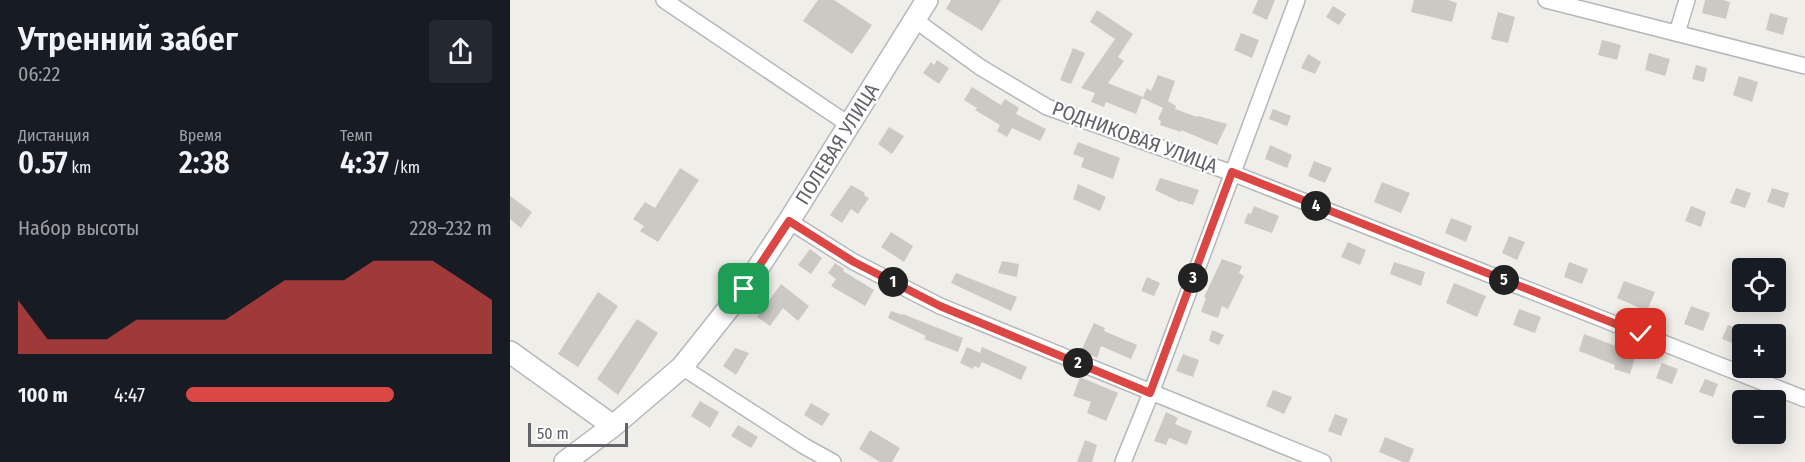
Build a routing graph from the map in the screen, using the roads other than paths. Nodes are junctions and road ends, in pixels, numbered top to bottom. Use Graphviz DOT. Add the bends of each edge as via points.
graph roads {
  1 [pos="664,0"];
  2 [pos="927,0"];
  3 [pos="1297,0"];
  4 [pos="1546,0"];
  5 [pos="1687,0"];
  6 [pos="915,20"];
  7 [pos="1677,33"];
  8 [pos="1805,66"];
  9 [pos="848,124"];
  10 [pos="1232,172"];
  11 [pos="789,221"];
  12 [pos="510,352"];
  13 [pos="682,367"];
  14 [pos="1150,393"];
  15 [pos="1805,399"];
  16 [pos="613,426"];
  17 [pos="565,462"];
  18 [pos="833,462"];
  19 [pos="1123,462"];
  20 [pos="1323,462"];
  1 -- 9 [label="street"];
  2 -- 6 [label="street, ПОЛЕВАЯ УЛИЦА"];
  3 -- 10 [label="street"];
  4 -- 7 [label="street"];
  5 -- 7 [label="street"];
  6 -- 9 [label="street, ПОЛЕВАЯ УЛИЦА"];
  6 -- 10 [label="street, РОДНИКОВАЯ УЛИЦА" via="980,67 1047,107"];
  7 -- 8 [label="street"];
  9 -- 11 [label="street, ПОЛЕВАЯ УЛИЦА"];
  10 -- 14 [label="street"];
  10 -- 15 [label="street, РОДНИКОВАЯ УЛИЦА"];
  11 -- 13 [label="street, ПОЛЕВАЯ УЛИЦА" via="744,289"];
  11 -- 14 [label="street" via="854,262 940,306"];
  12 -- 16 [label="street"];
  13 -- 16 [label="street, ПОЛЕВАЯ УЛИЦА"];
  13 -- 18 [label="street"];
  14 -- 19 [label="street"];
  14 -- 20 [label="street"];
  16 -- 17 [label="street, ПОЛЕВАЯ УЛИЦА"];
}
